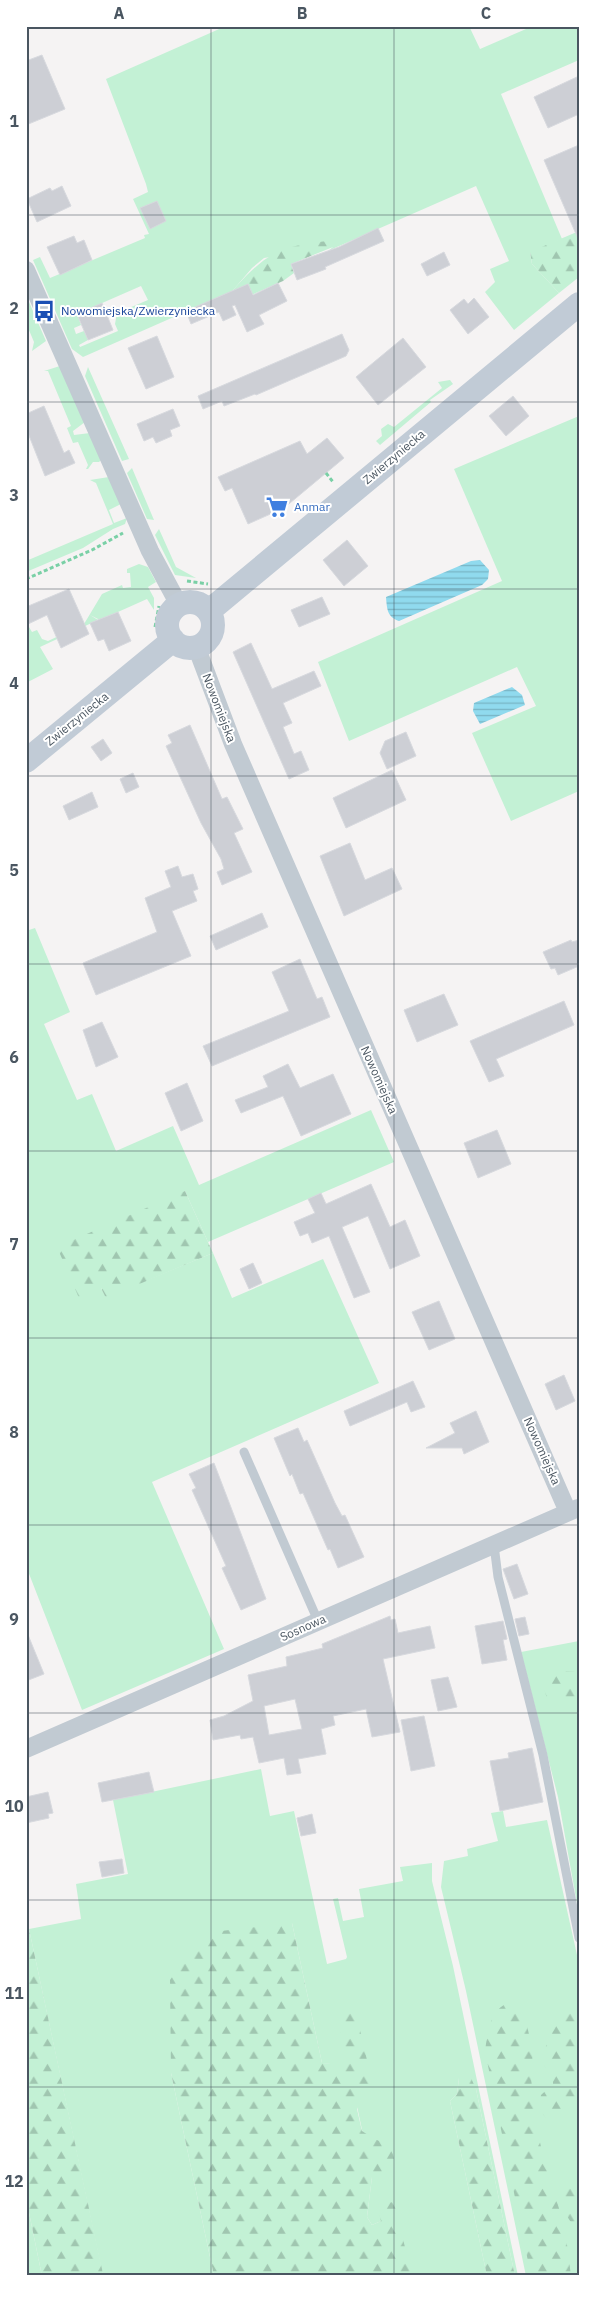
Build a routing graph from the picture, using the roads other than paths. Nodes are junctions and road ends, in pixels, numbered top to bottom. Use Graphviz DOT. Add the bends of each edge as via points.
graph roads {
  1 [pos="26,270"];
  2 [pos="579,304"];
  3 [pos="169,604"];
  4 [pos="209,611"];
  5 [pos="163,638"];
  6 [pos="196,646"];
  7 [pos="26,761"];
  8 [pos="244,1452"];
  9 [pos="574,1510"];
  10 [pos="494,1545"];
  11 [pos="318,1621"];
  12 [pos="26,1749"];
  13 [pos="579,1938"];
  1 -- 3 [label="street" via="150,551"];
  2 -- 4 [label="street, Zwierzyniecka"];
  3 -- 4 [label="street" via="196,602"];
  3 -- 5 [label="street" via="171,613"];
  4 -- 6 [label="street" via="212,630 206,642"];
  5 -- 6 [label="street" via="186,647"];
  5 -- 7 [label="street, Zwierzyniecka"];
  6 -- 9 [label="street, Nowomiejska" via="214,699 263,815"];
  8 -- 11 [label="lane"];
  9 -- 10 [label="street, Sosnowa"];
  10 -- 11 [label="street, Sosnowa"];
  10 -- 13 [label="lane" via="498,1577 543,1755"];
  11 -- 12 [label="street, Sosnowa"];
}
